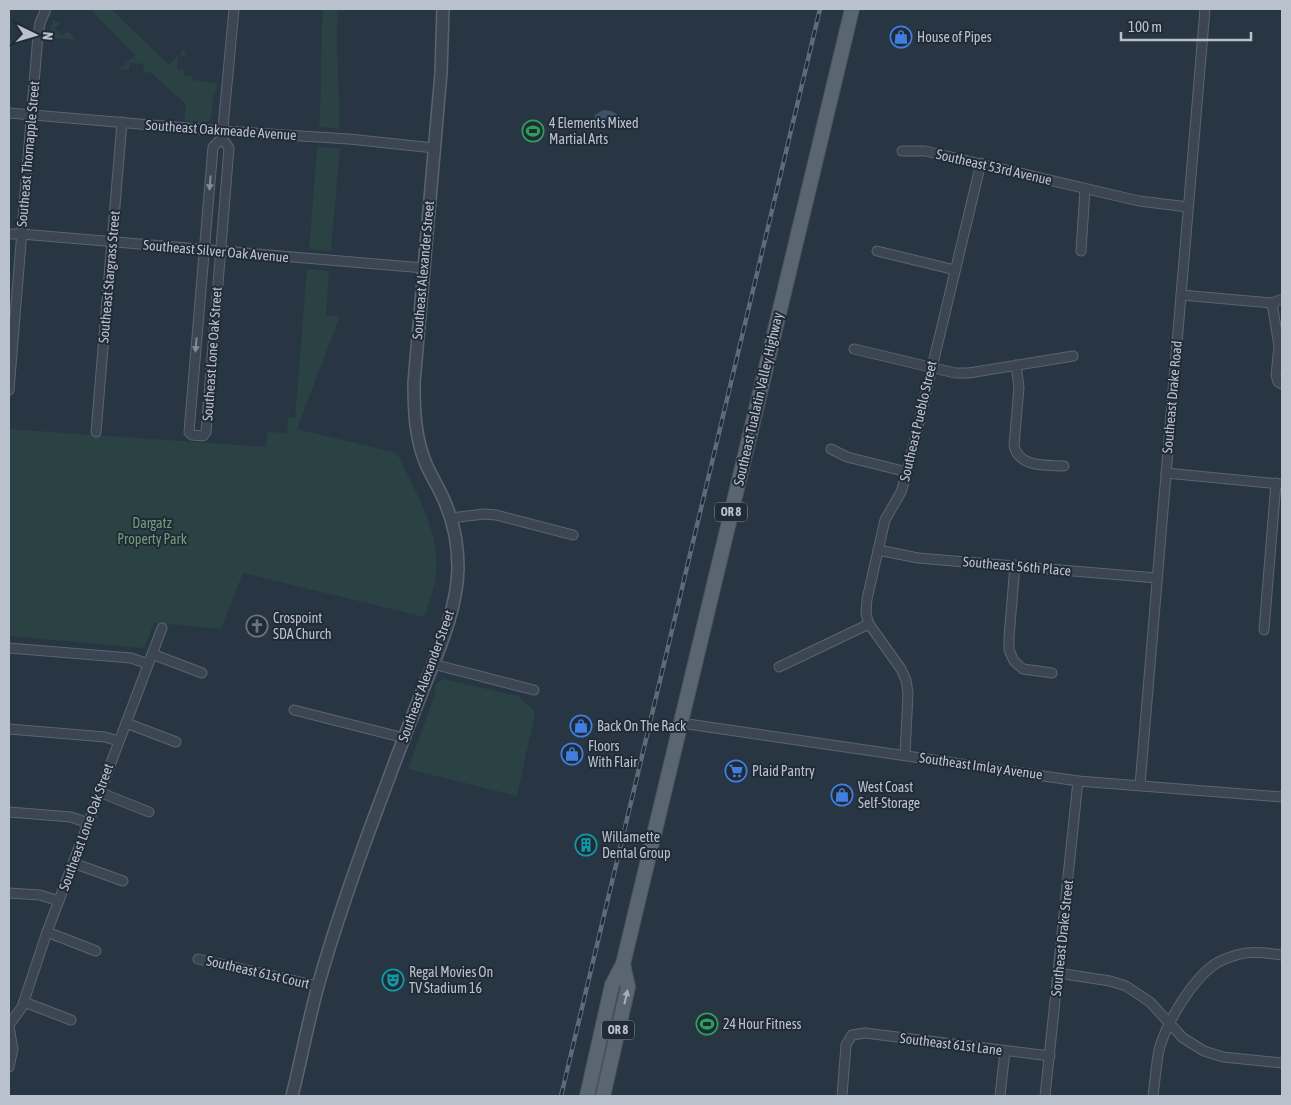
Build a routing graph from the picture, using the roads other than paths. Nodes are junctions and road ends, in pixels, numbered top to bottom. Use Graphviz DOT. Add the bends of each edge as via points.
graph roads {
  1 [pos="46,9"];
  2 [pos="234,9"];
  3 [pos="444,9"];
  4 [pos="852,9"];
  5 [pos="1205,9"];
  6 [pos="9,114"];
  7 [pos="32,115"];
  8 [pos="122,122"];
  9 [pos="223,135"];
  10 [pos="434,148"];
  11 [pos="902,151"];
  12 [pos="981,163"];
  13 [pos="1086,189"];
  14 [pos="1188,206"];
  15 [pos="9,234"];
  16 [pos="21,234"];
  17 [pos="112,242"];
  18 [pos="204,250"];
  19 [pos="877,251"];
  20 [pos="1081,251"];
  21 [pos="220,252"];
  22 [pos="424,268"];
  23 [pos="954,270"];
  24 [pos="1181,295"];
  25 [pos="1282,298"];
  26 [pos="1272,303"];
  27 [pos="854,350"];
  28 [pos="1073,356"];
  29 [pos="1016,365"];
  30 [pos="931,368"];
  31 [pos="1282,384"];
  32 [pos="9,390"];
  33 [pos="96,432"];
  34 [pos="831,449"];
  35 [pos="1064,466"];
  36 [pos="907,472"];
  37 [pos="1166,472"];
  38 [pos="1279,484"];
  39 [pos="451,518"];
  40 [pos="573,535"];
  41 [pos="878,550"];
  42 [pos="1015,565"];
  43 [pos="1157,578"];
  44 [pos="869,624"];
  45 [pos="162,628"];
  46 [pos="1264,630"];
  47 [pos="9,648"];
  48 [pos="152,654"];
  49 [pos="148,664"];
  50 [pos="433,664"];
  51 [pos="779,667"];
  52 [pos="202,673"];
  53 [pos="1052,673"];
  54 [pos="534,690"];
  55 [pos="294,710"];
  56 [pos="126,723"];
  57 [pos="681,723"];
  58 [pos="9,729"];
  59 [pos="404,738"];
  60 [pos="118,742"];
  61 [pos="176,742"];
  62 [pos="905,755"];
  63 [pos="1078,781"];
  64 [pos="1140,785"];
  65 [pos="99,792"];
  66 [pos="1282,797"];
  67 [pos="9,812"];
  68 [pos="149,812"];
  69 [pos="88,823"];
  70 [pos="73,862"];
  71 [pos="123,881"];
  72 [pos="9,893"];
  73 [pos="59,901"];
  74 [pos="47,932"];
  75 [pos="96,951"];
  76 [pos="1282,955"];
  77 [pos="198,959"];
  78 [pos="623,964"];
  79 [pos="1058,973"];
  80 [pos="318,986"];
  81 [pos="24,1002"];
  82 [pos="71,1020"];
  83 [pos="1170,1024"];
  84 [pos="9,1026"];
  85 [pos="1005,1051"];
  86 [pos="1050,1056"];
  87 [pos="1282,1063"];
  88 [pos="9,1067"];
  89 [pos="591,1078"];
  90 [pos="292,1096"];
  91 [pos="582,1096"];
  92 [pos="587,1096"];
  93 [pos="604,1096"];
  94 [pos="842,1096"];
  95 [pos="1000,1096"];
  96 [pos="1045,1096"];
  97 [pos="1153,1096"];
  1 -- 7 [label="street, Southeast Thornapple Street" via="38,35"];
  2 -- 9 [label="street, Southeast Lone Oak Street"];
  3 -- 10 [label="street, Southeast Alexander Street"];
  4 -- 57 [label="main road, Southeast Tualatin Valley Highway / OR 8"];
  5 -- 14 [label="street, Southeast Drake Road"];
  6 -- 7 [label="street, Southeast Oakmeade Avenue"];
  7 -- 8 [label="street, Southeast Oakmeade Avenue"];
  7 -- 16 [label="street, Southeast Thornapple Street"];
  8 -- 9 [label="street, Southeast Oakmeade Avenue"];
  8 -- 17 [label="street, Southeast Stargrass Street"];
  9 -- 10 [label="street, Southeast Oakmeade Avenue" via="349,139"];
  9 -- 18 [label="street, Southeast Lone Oak Street, one-way" via="213,147"];
  9 -- 21 [label="street, Southeast Lone Oak Street" via="229,148"];
  10 -- 22 [label="street, Southeast Alexander Street"];
  11 -- 12 [label="street, Southeast 53rd Avenue" via="925,150"];
  12 -- 13 [label="street, Southeast 53rd Avenue"];
  12 -- 23 [label="street, Southeast Pueblo Street"];
  13 -- 14 [label="street, Southeast 53rd Avenue" via="1139,201"];
  13 -- 20 [label="street"];
  14 -- 24 [label="street, Southeast Drake Road"];
  15 -- 16 [label="street, Southeast Silver Oak Avenue"];
  16 -- 17 [label="street, Southeast Silver Oak Avenue"];
  16 -- 32 [label="street, Southeast Thornapple Street"];
  17 -- 18 [label="street, Southeast Silver Oak Avenue"];
  17 -- 33 [label="street, Southeast Stargrass Street"];
  18 -- 21 [label="street, Southeast Silver Oak Avenue"];
  18 -- 21 [label="street, Southeast Lone Oak Street, one-way" via="189,432 192,436 203,436 206,432"];
  19 -- 23 [label="street"];
  21 -- 22 [label="street, Southeast Silver Oak Avenue"];
  22 -- 39 [label="street, Southeast Alexander Street" via="414,413 418,441 426,464"];
  23 -- 30 [label="street, Southeast Pueblo Street"];
  24 -- 26 [label="street"];
  24 -- 37 [label="street, Southeast Drake Road"];
  25 -- 26 [label="street"];
  26 -- 31 [label="street" via="1279,346 1276,375"];
  27 -- 30 [label="street"];
  28 -- 29 [label="street"];
  29 -- 30 [label="street" via="969,373"];
  29 -- 35 [label="street" via="1019,387 1016,453 1030,464"];
  30 -- 36 [label="street, Southeast Pueblo Street"];
  34 -- 36 [label="street" via="847,457"];
  36 -- 41 [label="street, Southeast Pueblo Street" via="901,492 885,520"];
  37 -- 38 [label="street"];
  37 -- 43 [label="street, Southeast Drake Road"];
  38 -- 46 [label="street"];
  39 -- 40 [label="street" via="496,515"];
  39 -- 50 [label="street, Southeast Alexander Street" via="458,566 456,588"];
  41 -- 42 [label="street, Southeast 56th Place" via="918,558"];
  41 -- 44 [label="street, Southeast Pueblo Street" via="867,599"];
  42 -- 43 [label="street, Southeast 56th Place"];
  42 -- 53 [label="street" via="1009,650 1023,669"];
  43 -- 64 [label="street, Southeast Drake Road"];
  44 -- 51 [label="street"];
  44 -- 62 [label="street" via="906,680"];
  45 -- 48 [label="street, Southeast Lone Oak Street"];
  47 -- 49 [label="street" via="131,658"];
  48 -- 49 [label="street, Southeast Lone Oak Street"];
  48 -- 52 [label="street"];
  49 -- 56 [label="street, Southeast Lone Oak Street"];
  50 -- 54 [label="street"];
  50 -- 59 [label="street, Southeast Alexander Street"];
  55 -- 59 [label="street"];
  56 -- 60 [label="street, Southeast Lone Oak Street"];
  56 -- 61 [label="street"];
  57 -- 62 [label="street, Southeast Imlay Avenue"];
  57 -- 78 [label="main road, Southeast Tualatin Valley Highway / OR 8"];
  58 -- 60 [label="street" via="105,737"];
  59 -- 80 [label="street, Southeast Alexander Street" via="357,865"];
  60 -- 65 [label="street, Southeast Lone Oak Street"];
  62 -- 63 [label="street, Southeast Imlay Avenue"];
  63 -- 64 [label="street, Southeast Imlay Avenue"];
  63 -- 79 [label="street, Southeast Drake Street"];
  64 -- 66 [label="street, Southeast Imlay Avenue"];
  65 -- 68 [label="street"];
  65 -- 69 [label="street, Southeast Lone Oak Street"];
  67 -- 69 [label="street" via="71,817"];
  69 -- 70 [label="street, Southeast Lone Oak Street"];
  70 -- 71 [label="street"];
  70 -- 73 [label="street, Southeast Lone Oak Street"];
  72 -- 73 [label="street" via="40,895"];
  73 -- 74 [label="street, Southeast Lone Oak Street"];
  74 -- 75 [label="street"];
  74 -- 81 [label="street, Southeast Lone Oak Street"];
  76 -- 83 [label="street" via="1240,954 1216,963 1196,981"];
  77 -- 80 [label="street, Southeast 61st Court"];
  78 -- 89 [label="main road, Southeast Tualatin Valley Highway" via="612,984"];
  93 -- 78 [label="main road, Southeast Tualatin Valley Highway / OR 8, one-way" via="628,987"];
  79 -- 83 [label="street" via="1126,986 1150,1002"];
  79 -- 86 [label="street, Southeast Drake Street"];
  80 -- 90 [label="street, Southeast Alexander Street"];
  81 -- 82 [label="street"];
  81 -- 84 [label="street, Southeast Lone Oak Street"];
  83 -- 87 [label="street" via="1182,1038 1204,1051 1223,1057"];
  83 -- 97 [label="street" via="1159,1052"];
  84 -- 88 [label="street" via="13,1049"];
  85 -- 86 [label="street, Southeast 61st Lane"];
  85 -- 94 [label="street, Southeast 61st Lane" via="864,1033 852,1035 846,1045"];
  85 -- 95 [label="street"];
  86 -- 96 [label="street, Southeast Drake Street"];
  89 -- 91 [label="main road"];
  89 -- 92 [label="main road, Southeast Tualatin Valley Highway"];
}
